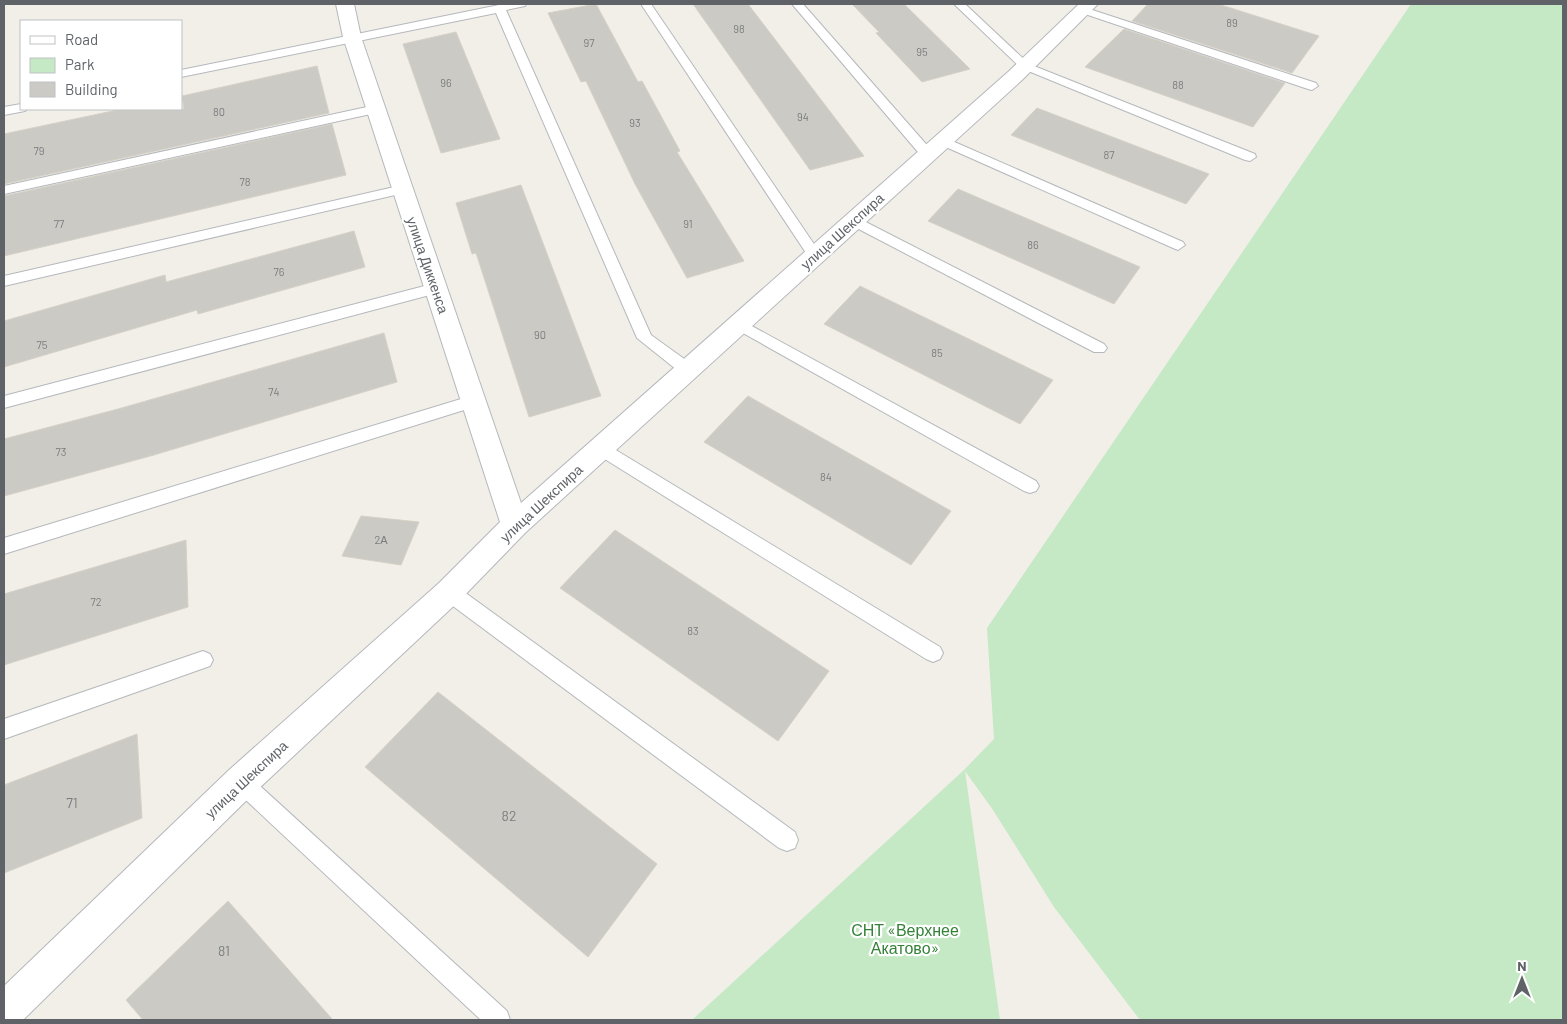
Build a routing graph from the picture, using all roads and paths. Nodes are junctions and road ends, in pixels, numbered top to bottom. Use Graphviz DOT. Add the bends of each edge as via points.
graph roads {
  1 [pos="344,4"];
  2 [pos="521,4"];
  3 [pos="646,4"];
  4 [pos="797,4"];
  5 [pos="959,4"];
  6 [pos="1086,7"];
  7 [pos="499,8"];
  8 [pos="352,37"];
  9 [pos="1025,66"];
  10 [pos="182,74"];
  11 [pos="1312,86"];
  12 [pos="20,108"];
  13 [pos="376,109"];
  14 [pos="4,111"];
  15 [pos="935,148"];
  16 [pos="1250,158"];
  17 [pos="402,189"];
  18 [pos="4,190"];
  19 [pos="854,221"];
  20 [pos="1178,245"];
  21 [pos="815,256"];
  22 [pos="4,281"];
  23 [pos="436,288"];
  24 [pos="739,324"];
  25 [pos="1099,348"];
  26 [pos="688,370"];
  27 [pos="474,401"];
  28 [pos="4,402"];
  29 [pos="601,448"];
  30 [pos="1030,486"];
  31 [pos="515,525"];
  32 [pos="4,546"];
  33 [pos="449,592"];
  34 [pos="933,653"];
  35 [pos="203,660"];
  36 [pos="4,729"];
  37 [pos="241,782"];
  38 [pos="787,840"];
  39 [pos="4,1012"];
  40 [pos="498,1020"];
  1 -- 8 [label="street, улица Диккенса"];
  2 -- 7 [label="lane"];
  3 -- 21 [label="lane"];
  4 -- 15 [label="lane"];
  5 -- 9 [label="lane"];
  6 -- 9 [label="street, улица Шекспира"];
  6 -- 11 [label="lane"];
  7 -- 8 [label="lane"];
  7 -- 26 [label="lane" via="645,338"];
  8 -- 10 [label="lane"];
  8 -- 13 [label="street, улица Диккенса"];
  9 -- 15 [label="street, улица Шекспира"];
  9 -- 16 [label="lane"];
  12 -- 14 [label="lane"];
  13 -- 17 [label="street, улица Диккенса"];
  13 -- 18 [label="lane"];
  15 -- 19 [label="street, улица Шекспира"];
  15 -- 20 [label="lane"];
  17 -- 22 [label="lane"];
  17 -- 23 [label="street, улица Диккенса"];
  19 -- 21 [label="street, улица Шекспира"];
  19 -- 25 [label="lane"];
  21 -- 24 [label="street, улица Шекспира"];
  23 -- 27 [label="street, улица Диккенса"];
  23 -- 28 [label="lane"];
  24 -- 26 [label="street, улица Шекспира"];
  24 -- 30 [label="lane"];
  26 -- 29 [label="street, улица Шекспира"];
  27 -- 31 [label="street, улица Диккенса"];
  27 -- 32 [label="lane"];
  29 -- 31 [label="street, улица Шекспира"];
  29 -- 34 [label="lane"];
  31 -- 33 [label="street, улица Шекспира"];
  33 -- 37 [label="street, улица Шекспира"];
  33 -- 38 [label="lane"];
  35 -- 36 [label="lane"];
  37 -- 39 [label="street, улица Шекспира"];
  37 -- 40 [label="lane"];
}
